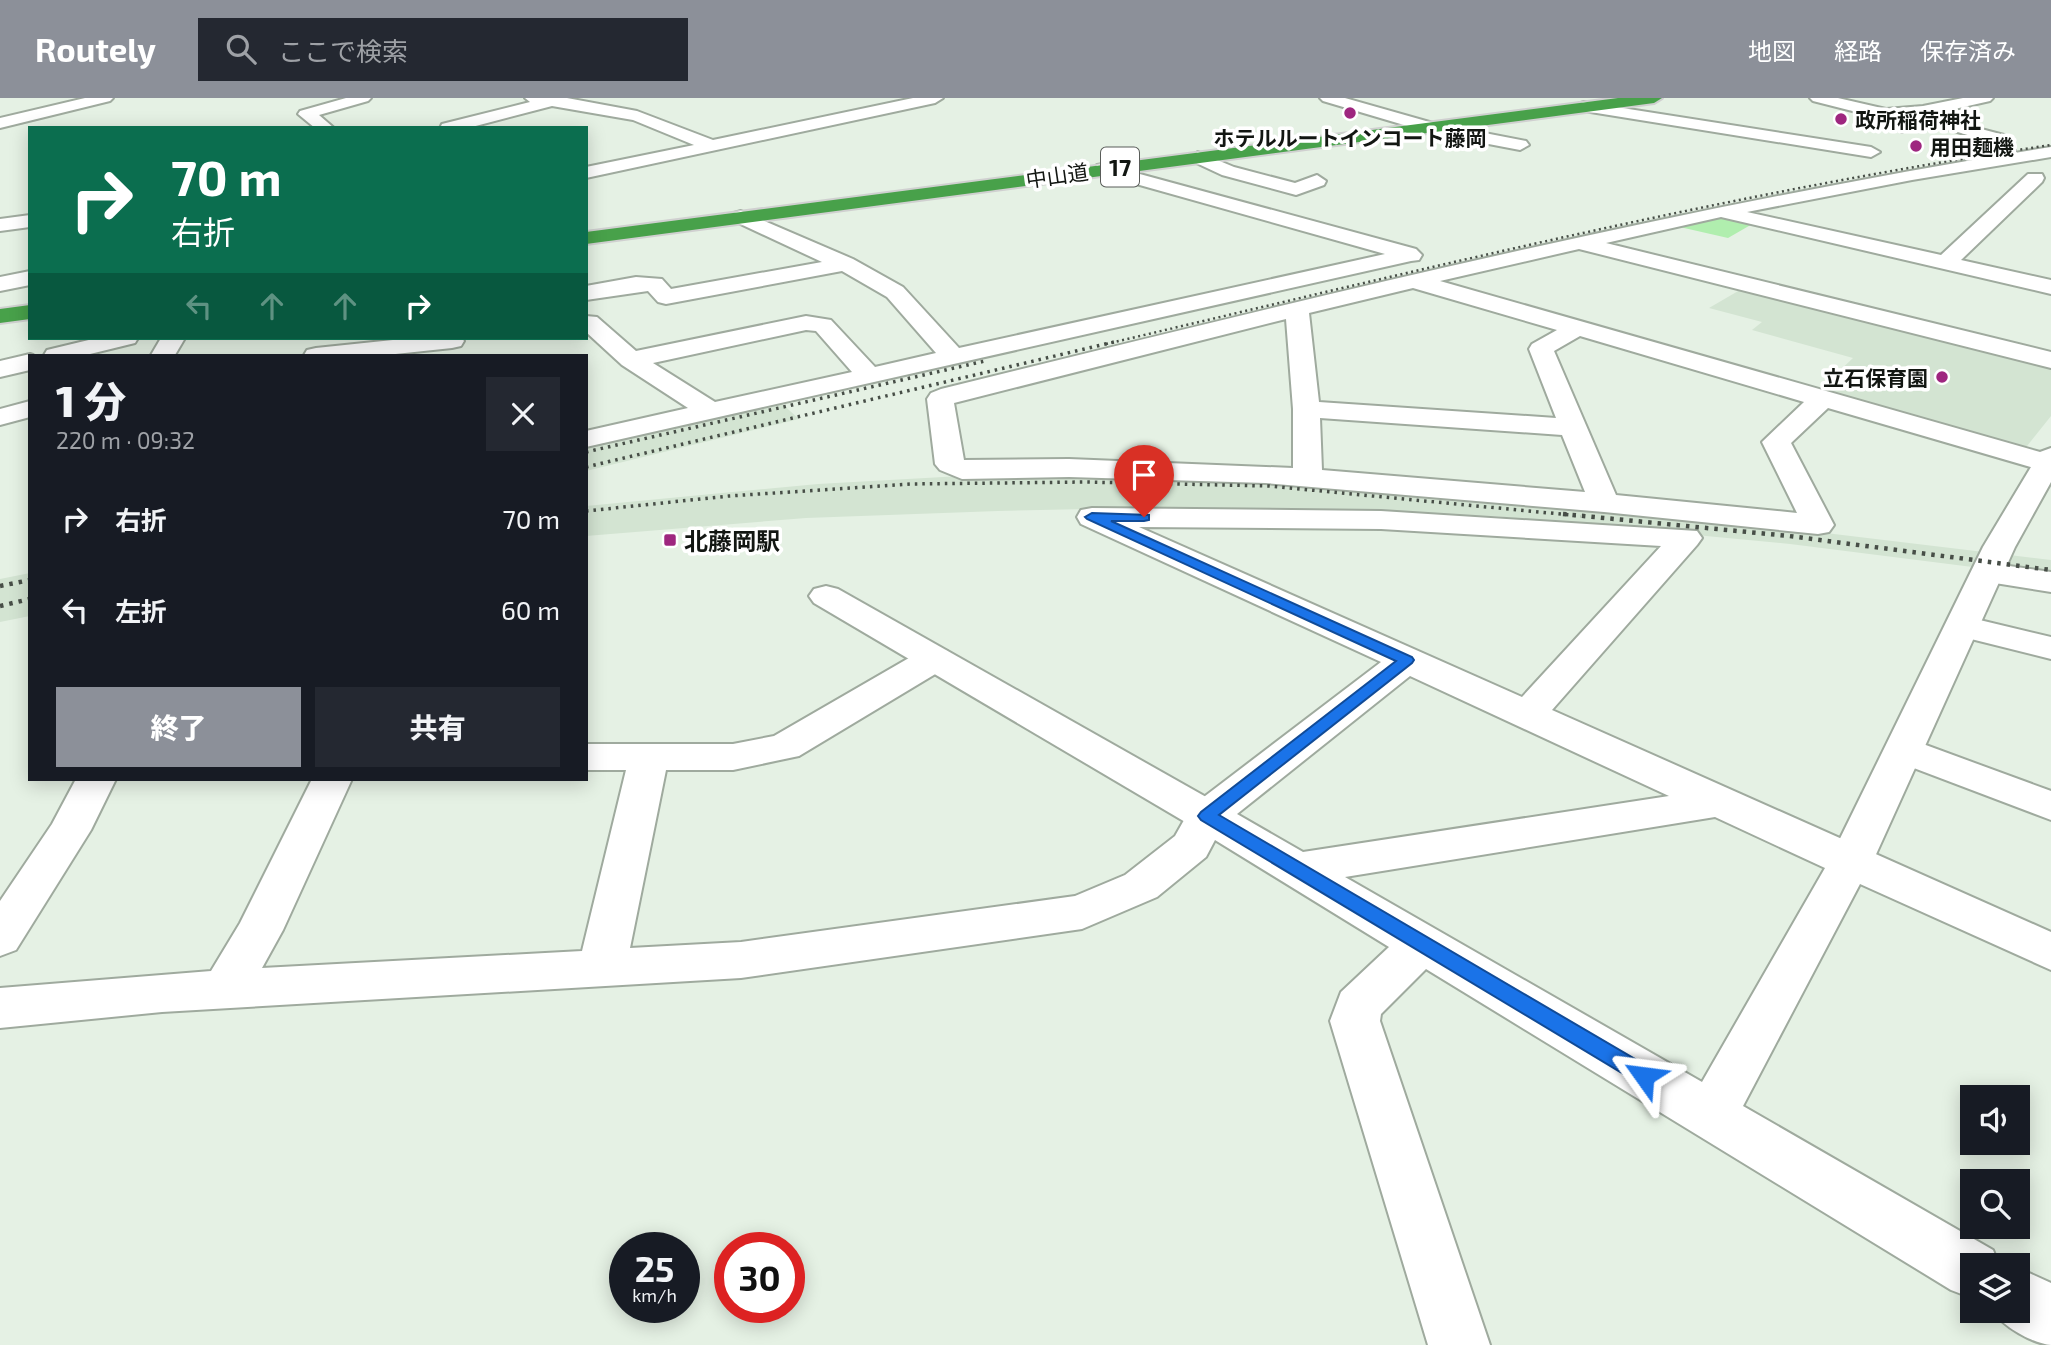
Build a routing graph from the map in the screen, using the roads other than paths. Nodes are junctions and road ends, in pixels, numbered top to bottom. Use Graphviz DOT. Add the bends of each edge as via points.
graph roads {
  1 [pos="105,98"];
  2 [pos="363,98"];
  3 [pos="533,98"];
  4 [pos="895,98"];
  5 [pos="935,98"];
  6 [pos="1654,98"];
  7 [pos="1818,98"];
  8 [pos="1985,98"];
  9 [pos="1334,99"];
  10 [pos="558,100"];
  11 [pos="913,103"];
  12 [pos="73,105"];
  13 [pos="1584,107"];
  14 [pos="1897,118"];
  15 [pos="86,121"];
  16 [pos="0,122"];
  17 [pos="323,126"];
  18 [pos="456,126"];
  19 [pos="1431,128"];
  20 [pos="1998,139"];
  21 [pos="1520,145"];
  22 [pos="712,146"];
  23 [pos="1871,152"];
  24 [pos="2051,152"];
  25 [pos="1199,157"];
  26 [pos="1965,165"];
  27 [pos="1103,169"];
  28 [pos="588,173"];
  29 [pos="2043,180"];
  30 [pos="1317,181"];
  31 [pos="1714,211"];
  32 [pos="741,217"];
  33 [pos="28,220"];
  34 [pos="0,225"];
  35 [pos="588,238"];
  36 [pos="1577,242"];
  37 [pos="1945,263"];
  38 [pos="845,264"];
  39 [pos="28,278"];
  40 [pos="1416,281"];
  41 [pos="0,284"];
  42 [pos="2051,286"];
  43 [pos="588,293"];
  44 [pos="1297,310"];
  45 [pos="28,312"];
  46 [pos="0,316"];
  47 [pos="588,325"];
  48 [pos="1577,328"];
  49 [pos="118,340"];
  50 [pos="452,341"];
  51 [pos="59,354"];
  52 [pos="326,354"];
  53 [pos="952,356"];
  54 [pos="631,360"];
  55 [pos="2051,360"];
  56 [pos="28,362"];
  57 [pos="0,369"];
  58 [pos="869,375"];
  59 [pos="1823,399"];
  60 [pos="1306,409"];
  61 [pos="28,410"];
  62 [pos="710,411"];
  63 [pos="0,417"];
  64 [pos="1574,428"];
  65 [pos="588,439"];
  66 [pos="2045,474"];
  67 [pos="1308,477"];
  68 [pos="1604,503"];
  69 [pos="1988,573"];
  70 [pos="2051,582"];
  71 [pos="825,596"];
  72 [pos="1962,627"];
  73 [pos="2051,648"];
  74 [pos="934,659"];
  75 [pos="1407,660"];
  76 [pos="1527,714"];
  77 [pos="1904,750"];
  78 [pos="588,757"];
  79 [pos="649,757"];
  80 [pos="95,781"];
  81 [pos="331,781"];
  82 [pos="1721,802"];
  83 [pos="2051,806"];
  84 [pos="1207,816"];
  85 [pos="1851,862"];
  86 [pos="1297,869"];
  87 [pos="0,937"];
  88 [pos="1422,944"];
  89 [pos="2051,952"];
  90 [pos="602,968"];
  91 [pos="225,990"];
  92 [pos="0,1008"];
  93 [pos="1711,1115"];
  94 [pos="1960,1263"];
  95 [pos="2030,1304"];
  96 [pos="2051,1317"];
  97 [pos="1459,1345"];
  1 -- 12 [label="street"];
  2 -- 17 [label="street" via="306,114"];
  3 -- 10 [label="street"];
  4 -- 11 [label="street"];
  5 -- 11 [label="street"];
  6 -- 13 [label="highway, 中山道 / 17"];
  7 -- 14 [label="street"];
  8 -- 14 [label="street"];
  9 -- 19 [label="street"];
  10 -- 18 [label="street"];
  10 -- 22 [label="street" via="637,116"];
  11 -- 22 [label="street"];
  12 -- 15 [label="street"];
  12 -- 16 [label="street"];
  13 -- 19 [label="highway, 中山道 / 17"];
  13 -- 23 [label="street"];
  14 -- 20 [label="street"];
  19 -- 21 [label="street"];
  19 -- 25 [label="highway, 中山道 / 17"];
  22 -- 28 [label="street"];
  24 -- 26 [label="street"];
  25 -- 27 [label="highway, 中山道 / 17"];
  25 -- 30 [label="street" via="1228,171 1296,189"];
  26 -- 29 [label="street"];
  26 -- 31 [label="street"];
  27 -- 32 [label="highway, 中山道 / 17"];
  27 -- 53 [label="street" via="1411,255"];
  29 -- 37 [label="street"];
  31 -- 36 [label="street"];
  31 -- 37 [label="street"];
  32 -- 35 [label="highway, 中山道 / 17"];
  32 -- 38 [label="street"];
  33 -- 34 [label="street"];
  36 -- 40 [label="street"];
  36 -- 55 [label="street"];
  37 -- 42 [label="street"];
  38 -- 43 [label="street" via="667,297 654,284"];
  38 -- 53 [label="street" via="895,292"];
  39 -- 41 [label="street"];
  40 -- 44 [label="street"];
  40 -- 48 [label="street"];
  44 -- 60 [label="street"];
  44 -- 67 [label="street" via="940,399 950,464 962,470 1069,468"];
  45 -- 46 [label="highway"];
  47 -- 54 [label="street"];
  48 -- 59 [label="street"];
  48 -- 64 [label="street" via="1541,349"];
  49 -- 51 [label="street"];
  50 -- 52 [label="street"];
  53 -- 58 [label="street"];
  54 -- 58 [label="street" via="806,323 823,325"];
  54 -- 62 [label="street"];
  56 -- 57 [label="street"];
  58 -- 62 [label="street"];
  59 -- 66 [label="street"];
  59 -- 68 [label="street" via="1776,442 1818,525"];
  60 -- 64 [label="street"];
  60 -- 67 [label="street"];
  61 -- 63 [label="street"];
  62 -- 65 [label="street"];
  64 -- 68 [label="street"];
  66 -- 69 [label="street"];
  67 -- 68 [label="street"];
  69 -- 70 [label="street"];
  69 -- 72 [label="street"];
  71 -- 74 [label="street"];
  72 -- 73 [label="street"];
  72 -- 77 [label="street"];
  74 -- 79 [label="street" via="785,747 733,757"];
  74 -- 84 [label="street"];
  75 -- 76 [label="street"];
  75 -- 76 [label="street" via="1092,517 1381,520 1686,538"];
  75 -- 84 [label="street"];
  76 -- 82 [label="street"];
  77 -- 83 [label="street"];
  77 -- 85 [label="street"];
  78 -- 79 [label="street"];
  79 -- 90 [label="street"];
  80 -- 87 [label="street" via="70,830"];
  81 -- 91 [label="street" via="260,930"];
  82 -- 85 [label="street"];
  82 -- 86 [label="street"];
  84 -- 86 [label="street"];
  84 -- 90 [label="street" via="1191,846 1141,886 1082,912 741,960"];
  85 -- 89 [label="street"];
  85 -- 93 [label="street"];
  86 -- 88 [label="street"];
  88 -- 93 [label="street"];
  88 -- 97 [label="street" via="1358,1006 1355,1021"];
  90 -- 91 [label="street"];
  91 -- 92 [label="street"];
  93 -- 94 [label="street"];
  95 -- 96 [label="street"];
}
